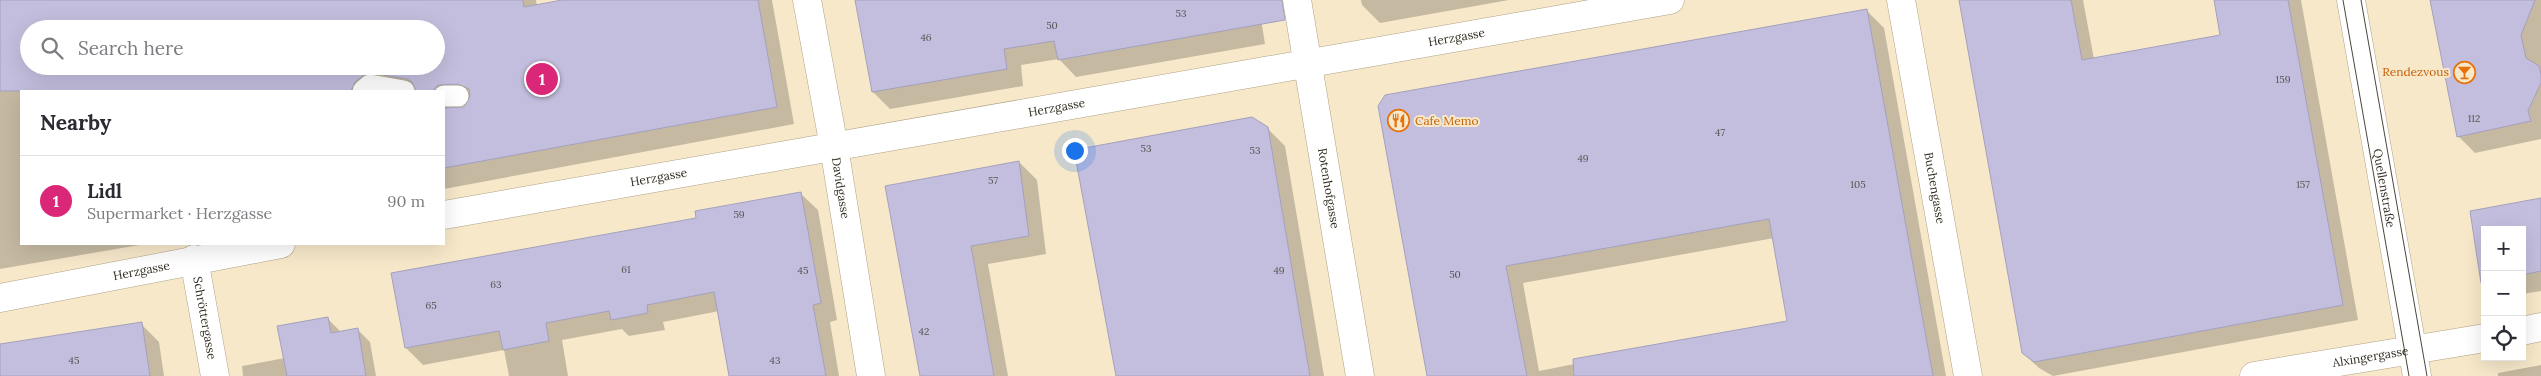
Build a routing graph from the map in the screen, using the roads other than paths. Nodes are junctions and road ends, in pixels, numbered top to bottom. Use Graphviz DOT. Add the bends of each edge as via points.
graph roads {
  1 [pos="807,0"];
  2 [pos="1297,0"];
  3 [pos="1670,0"];
  4 [pos="1901,0"];
  5 [pos="2351,0"];
  6 [pos="1308,63"];
  7 [pos="363,90"];
  8 [pos="398,90"];
  9 [pos="834,147"];
  10 [pos="445,215"];
  11 [pos="275,245"];
  12 [pos="194,259"];
  13 [pos="0,298"];
  14 [pos="2541,327"];
  15 [pos="2526,330"];
  16 [pos="2481,339"];
  17 [pos="2415,364"];
  18 [pos="215,376"];
  19 [pos="871,376"];
  20 [pos="1360,376"];
  21 [pos="1968,376"];
  22 [pos="2254,376"];
  1 -- 9 [label="street, Davidgasse"];
  2 -- 6 [label="street, Rotenhofgasse"];
  3 -- 6 [label="street, Herzgasse"];
  4 -- 21 [label="street, Buchengasse"];
  5 -- 17 [label="street, Quellenstraße"];
  6 -- 9 [label="street, Herzgasse"];
  6 -- 20 [label="street, Rotenhofgasse"];
  7 -- 8 [label="lane" via="370,85"];
  9 -- 10 [label="street, Herzgasse"];
  9 -- 19 [label="street, Davidgasse"];
  11 -- 12 [label="street, Herzgasse"];
  12 -- 13 [label="street, Herzgasse"];
  12 -- 18 [label="street, Schröttergasse"];
  14 -- 15 [label="street"];
  16 -- 17 [label="street, Alxingergasse"];
  17 -- 22 [label="street, Alxingergasse"];
}
